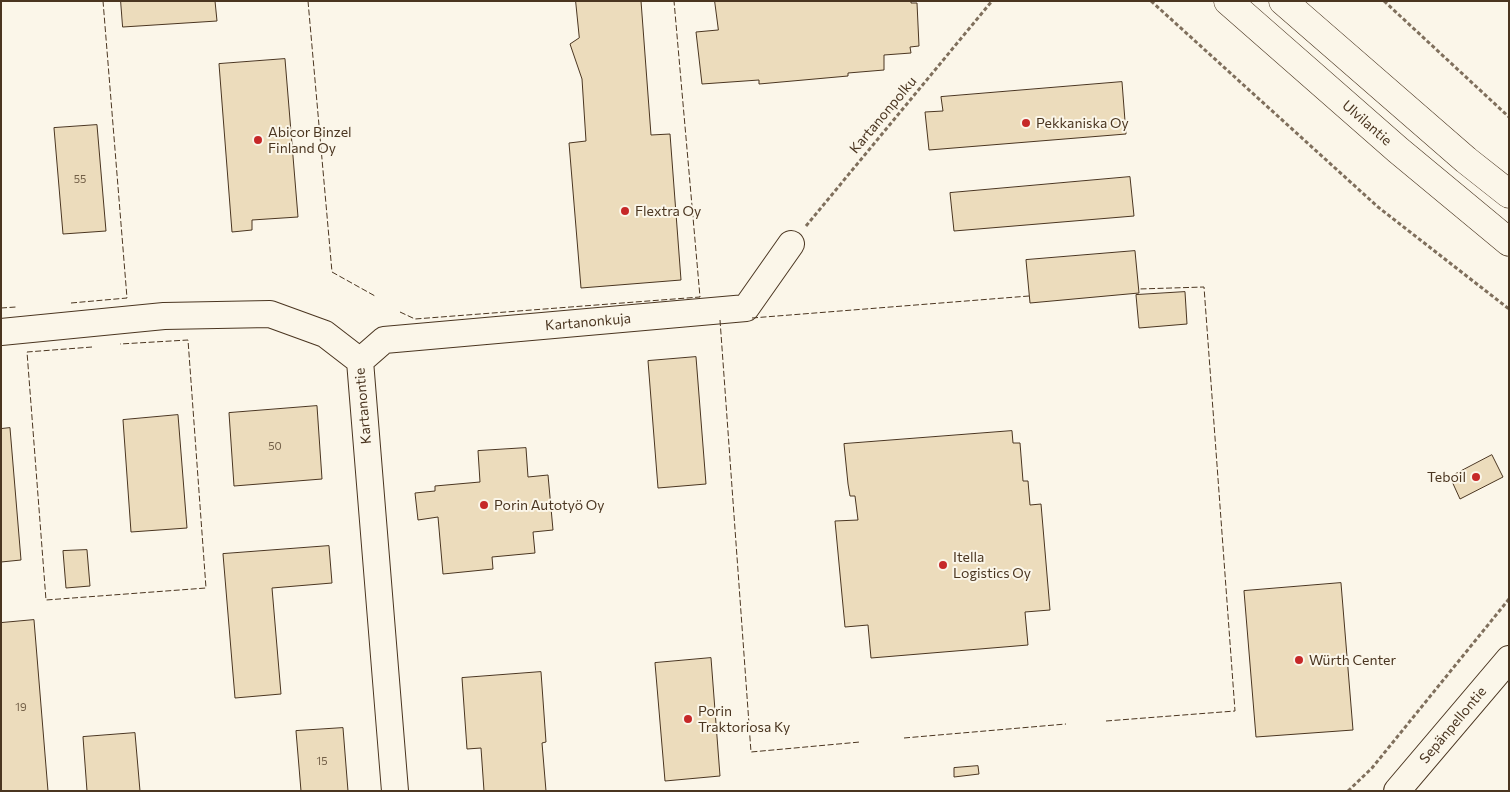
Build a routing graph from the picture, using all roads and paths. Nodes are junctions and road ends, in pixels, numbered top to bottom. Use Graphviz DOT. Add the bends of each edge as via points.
graph roads {
  1 [pos="992,1"];
  2 [pos="1151,1"];
  3 [pos="1228,1"];
  4 [pos="1283,1"];
  5 [pos="1384,1"];
  6 [pos="1509,117"];
  7 [pos="1509,194"];
  8 [pos="1509,242"];
  9 [pos="791,244"];
  10 [pos="1509,309"];
  11 [pos="1,332"];
  12 [pos="360,361"];
  13 [pos="1509,599"];
  14 [pos="1509,659"];
  15 [pos="395,791"];
  16 [pos="1348,791"];
  17 [pos="1397,791"];
  1 -- 9 [label="path, Kartanonpolku"];
  2 -- 10 [label="path" via="1378,207"];
  3 -- 8 [label="main road, Ulvilantie"];
  4 -- 7 [label="main road"];
  5 -- 6 [label="path"];
  9 -- 12 [label="street, Kartanonkuja" via="746,308 384,340"];
  11 -- 12 [label="street, Kartanontie" via="164,316 270,314 325,334"];
  12 -- 15 [label="street, Kartanontie"];
  13 -- 16 [label="path" via="1372,768"];
  14 -- 17 [label="street, Sepänpellontie"];
}
